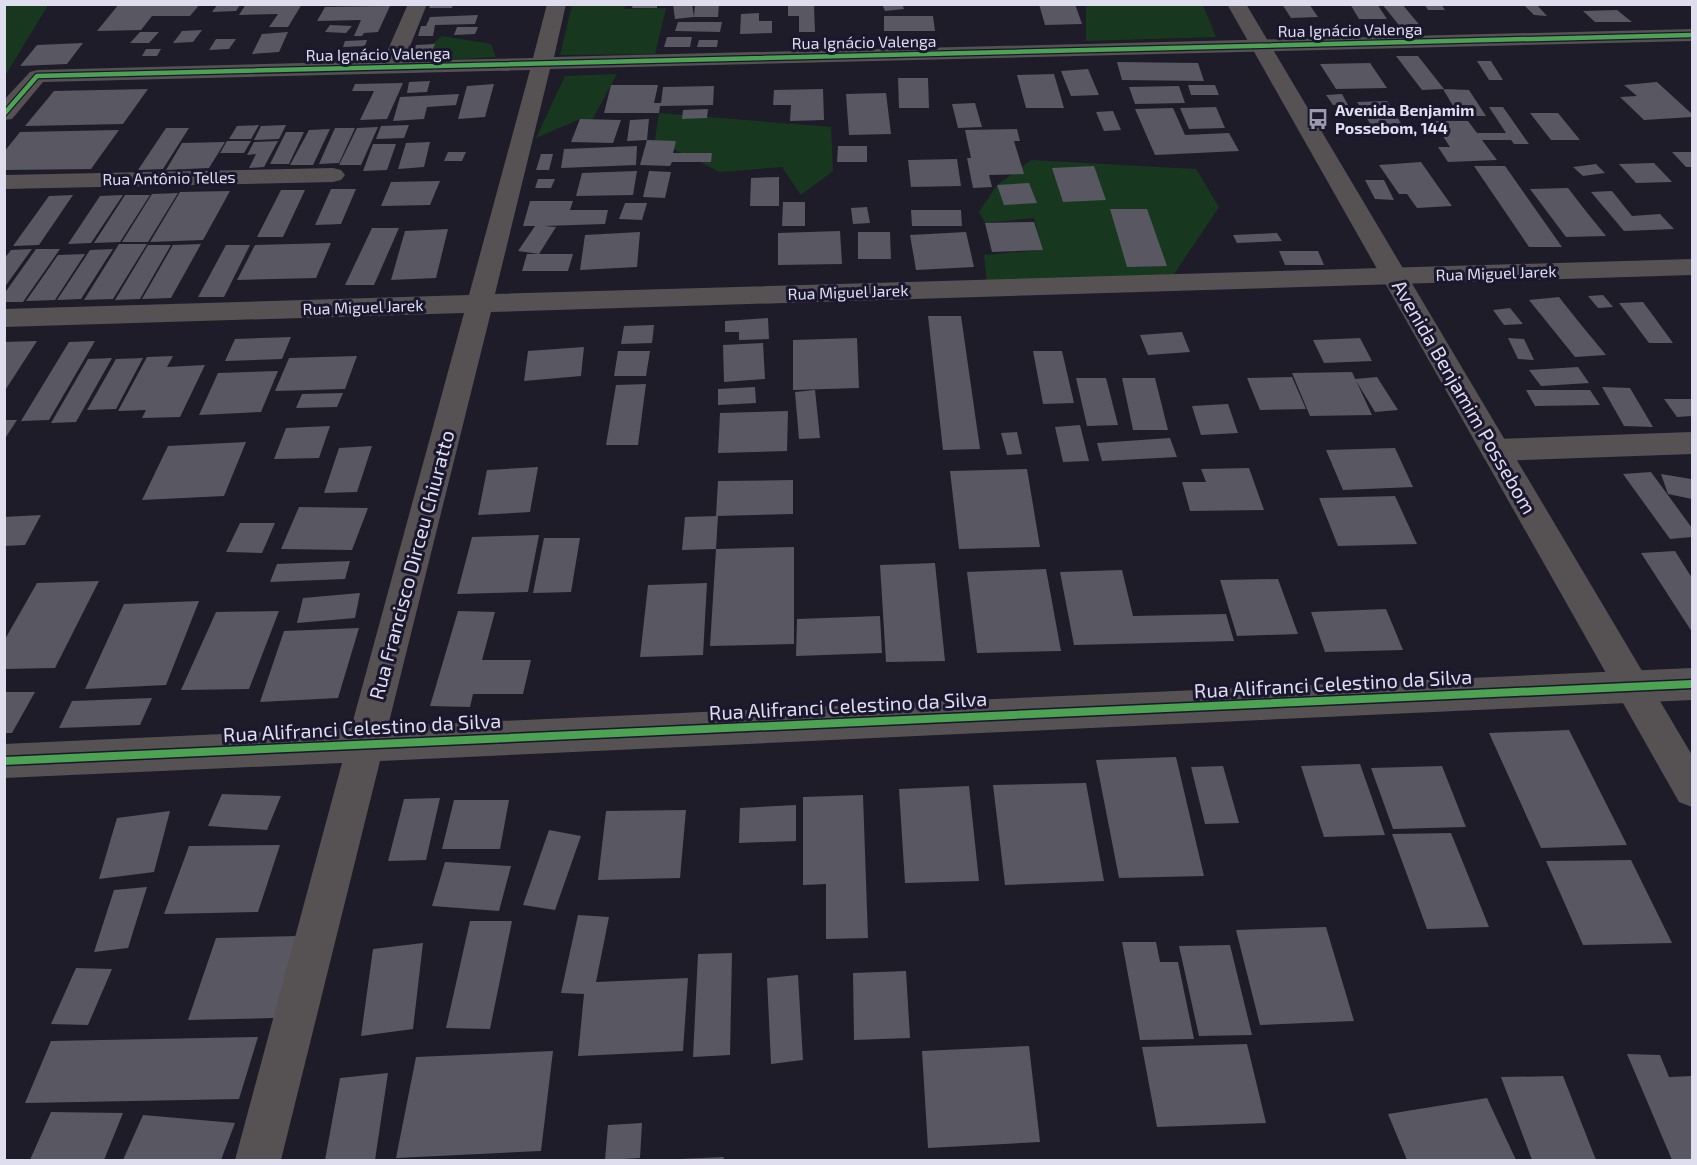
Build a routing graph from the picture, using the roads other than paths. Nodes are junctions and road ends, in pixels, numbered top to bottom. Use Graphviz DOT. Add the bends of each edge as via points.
graph roads {
  1 [pos="418,4"];
  2 [pos="557,4"];
  3 [pos="1236,4"];
  4 [pos="1692,35"];
  5 [pos="1260,45"];
  6 [pos="542,63"];
  7 [pos="391,67"];
  8 [pos="4,114"];
  9 [pos="333,175"];
  10 [pos="4,182"];
  11 [pos="1692,267"];
  12 [pos="1394,276"];
  13 [pos="480,303"];
  14 [pos="4,318"];
  15 [pos="1692,443"];
  16 [pos="1495,450"];
  17 [pos="1692,684"];
  18 [pos="1633,687"];
  19 [pos="365,745"];
  20 [pos="4,761"];
  21 [pos="1692,789"];
  22 [pos="258,1161"];
  1 -- 7 [label="street"];
  2 -- 6 [label="street, Rua Francisco Dirceu Chiuratto"];
  3 -- 5 [label="street, Avenida Benjamim Possebom"];
  4 -- 5 [label="street, Rua Ignácio Valenga"];
  5 -- 6 [label="street, Rua Ignácio Valenga"];
  5 -- 12 [label="street, Avenida Benjamim Possebom"];
  6 -- 7 [label="street, Rua Ignácio Valenga"];
  6 -- 13 [label="street, Rua Francisco Dirceu Chiuratto"];
  7 -- 8 [label="street, Rua Ignácio Valenga" via="37,76"];
  9 -- 10 [label="street, Rua Antônio Telles"];
  11 -- 12 [label="street, Rua Miguel Jarek"];
  12 -- 13 [label="street, Rua Miguel Jarek"];
  12 -- 16 [label="street, Avenida Benjamim Possebom"];
  13 -- 14 [label="street, Rua Miguel Jarek"];
  13 -- 19 [label="street, Rua Francisco Dirceu Chiuratto"];
  15 -- 16 [label="street"];
  16 -- 18 [label="street, Avenida Benjamim Possebom"];
  17 -- 18 [label="street, Rua Alifranci Celestino da Silva"];
  18 -- 19 [label="street, Rua Alifranci Celestino da Silva"];
  18 -- 21 [label="street, Avenida Benjamim Possebom"];
  19 -- 20 [label="street, Rua Alifranci Celestino da Silva"];
  19 -- 22 [label="street, Rua Francisco Dirceu Chiuratto"];
}
